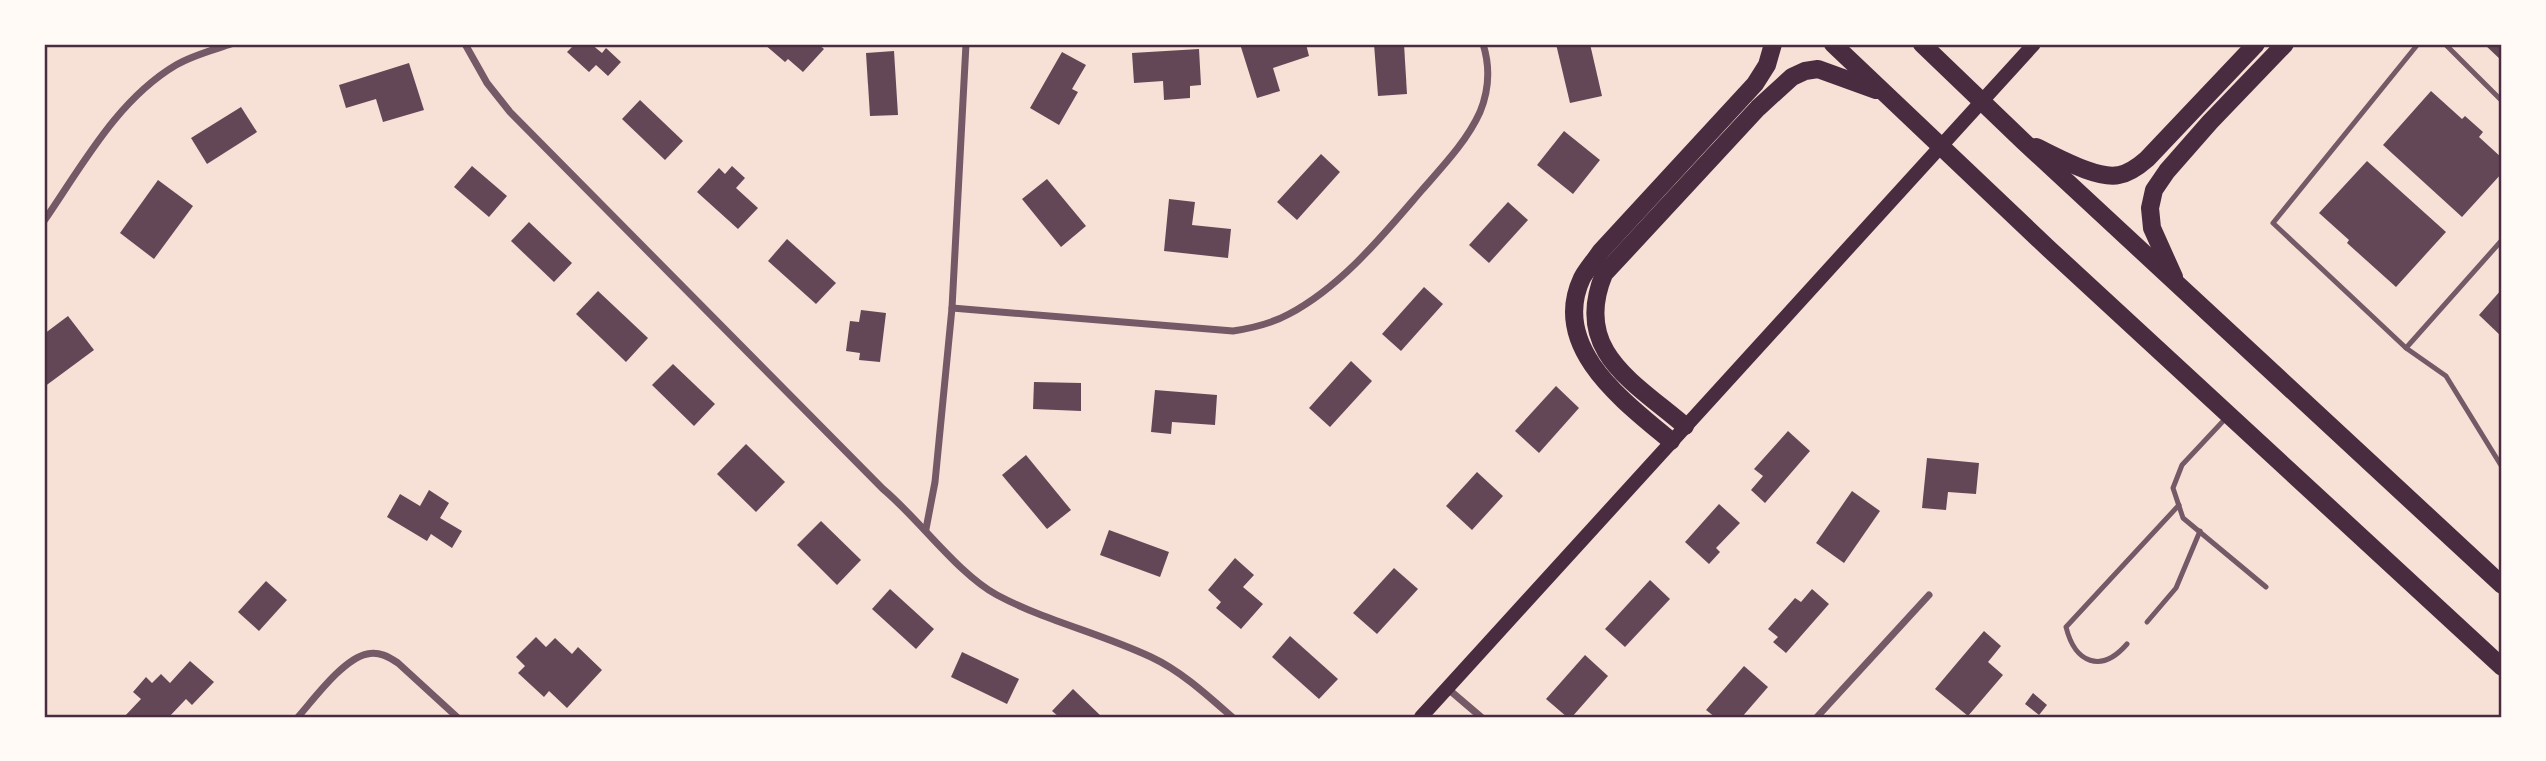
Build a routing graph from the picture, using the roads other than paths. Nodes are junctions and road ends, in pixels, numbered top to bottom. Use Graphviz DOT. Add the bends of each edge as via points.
graph roads {
  1 [pos="231,44"];
  2 [pos="465,44"];
  3 [pos="966,44"];
  4 [pos="1483,44"];
  5 [pos="1773,44"];
  6 [pos="1833,44"];
  7 [pos="1922,44"];
  8 [pos="2256,44"];
  9 [pos="2285,44"];
  10 [pos="2418,44"];
  11 [pos="2445,44"];
  12 [pos="2029,48"];
  13 [pos="1884,93"];
  14 [pos="2502,101"];
  15 [pos="2023,141"];
  16 [pos="44,221"];
  17 [pos="2502,240"];
  18 [pos="2179,286"];
  19 [pos="952,309"];
  20 [pos="2406,348"];
  21 [pos="2228,416"];
  22 [pos="1685,426"];
  23 [pos="1671,441"];
  24 [pos="2502,467"];
  25 [pos="2179,505"];
  26 [pos="926,529"];
  27 [pos="2200,531"];
  28 [pos="2502,585"];
  29 [pos="2266,587"];
  30 [pos="1929,594"];
  31 [pos="2147,622"];
  32 [pos="2127,644"];
  33 [pos="2502,667"];
  34 [pos="1447,688"];
  35 [pos="298,717"];
  36 [pos="457,717"];
  37 [pos="1232,717"];
  38 [pos="1421,717"];
  39 [pos="1481,717"];
  40 [pos="1817,717"];
  1 -- 16 [label="street" via="177,64 142,90 110,125"];
  2 -- 26 [label="street" via="510,112"];
  3 -- 19 [label="street"];
  4 -- 19 [label="street" via="1488,81 1485,97 1459,146 1340,278 1290,314 1233,331"];
  5 -- 23 [label="main road" via="1755,83 1601,251 1582,278 1576,299 1576,330 1589,362 1626,404"];
  6 -- 13 [label="main road"];
  7 -- 15 [label="main road"];
  8 -- 15 [label="main road" via="2157,150 2132,170 2119,175 2098,173"];
  9 -- 18 [label="main road" via="2210,122 2154,190 2152,228"];
  10 -- 20 [label="lane" via="2273,223"];
  11 -- 14 [label="lane"];
  12 -- 22 [label="main road"];
  13 -- 21 [label="main road"];
  13 -- 22 [label="main road" via="1818,69 1791,77 1604,274 1594,308 1600,344 1618,369"];
  15 -- 18 [label="main road"];
  17 -- 20 [label="lane"];
  18 -- 28 [label="main road"];
  19 -- 26 [label="street"];
  20 -- 24 [label="lane" via="2446,376"];
  21 -- 25 [label="lane" via="2182,464 2173,488"];
  21 -- 33 [label="main road"];
  22 -- 23 [label="main road"];
  23 -- 34 [label="main road"];
  25 -- 27 [label="lane" via="2183,518"];
  25 -- 32 [label="lane" via="2066,627 2070,644 2084,658 2104,662"];
  26 -- 37 [label="street" via="994,593 1153,658 1185,677"];
  27 -- 29 [label="lane"];
  27 -- 31 [label="lane" via="2176,588"];
  30 -- 40 [label="street"];
  34 -- 38 [label="main road"];
  34 -- 39 [label="street"];
  35 -- 36 [label="street" via="349,664 370,653 398,663"];
}
